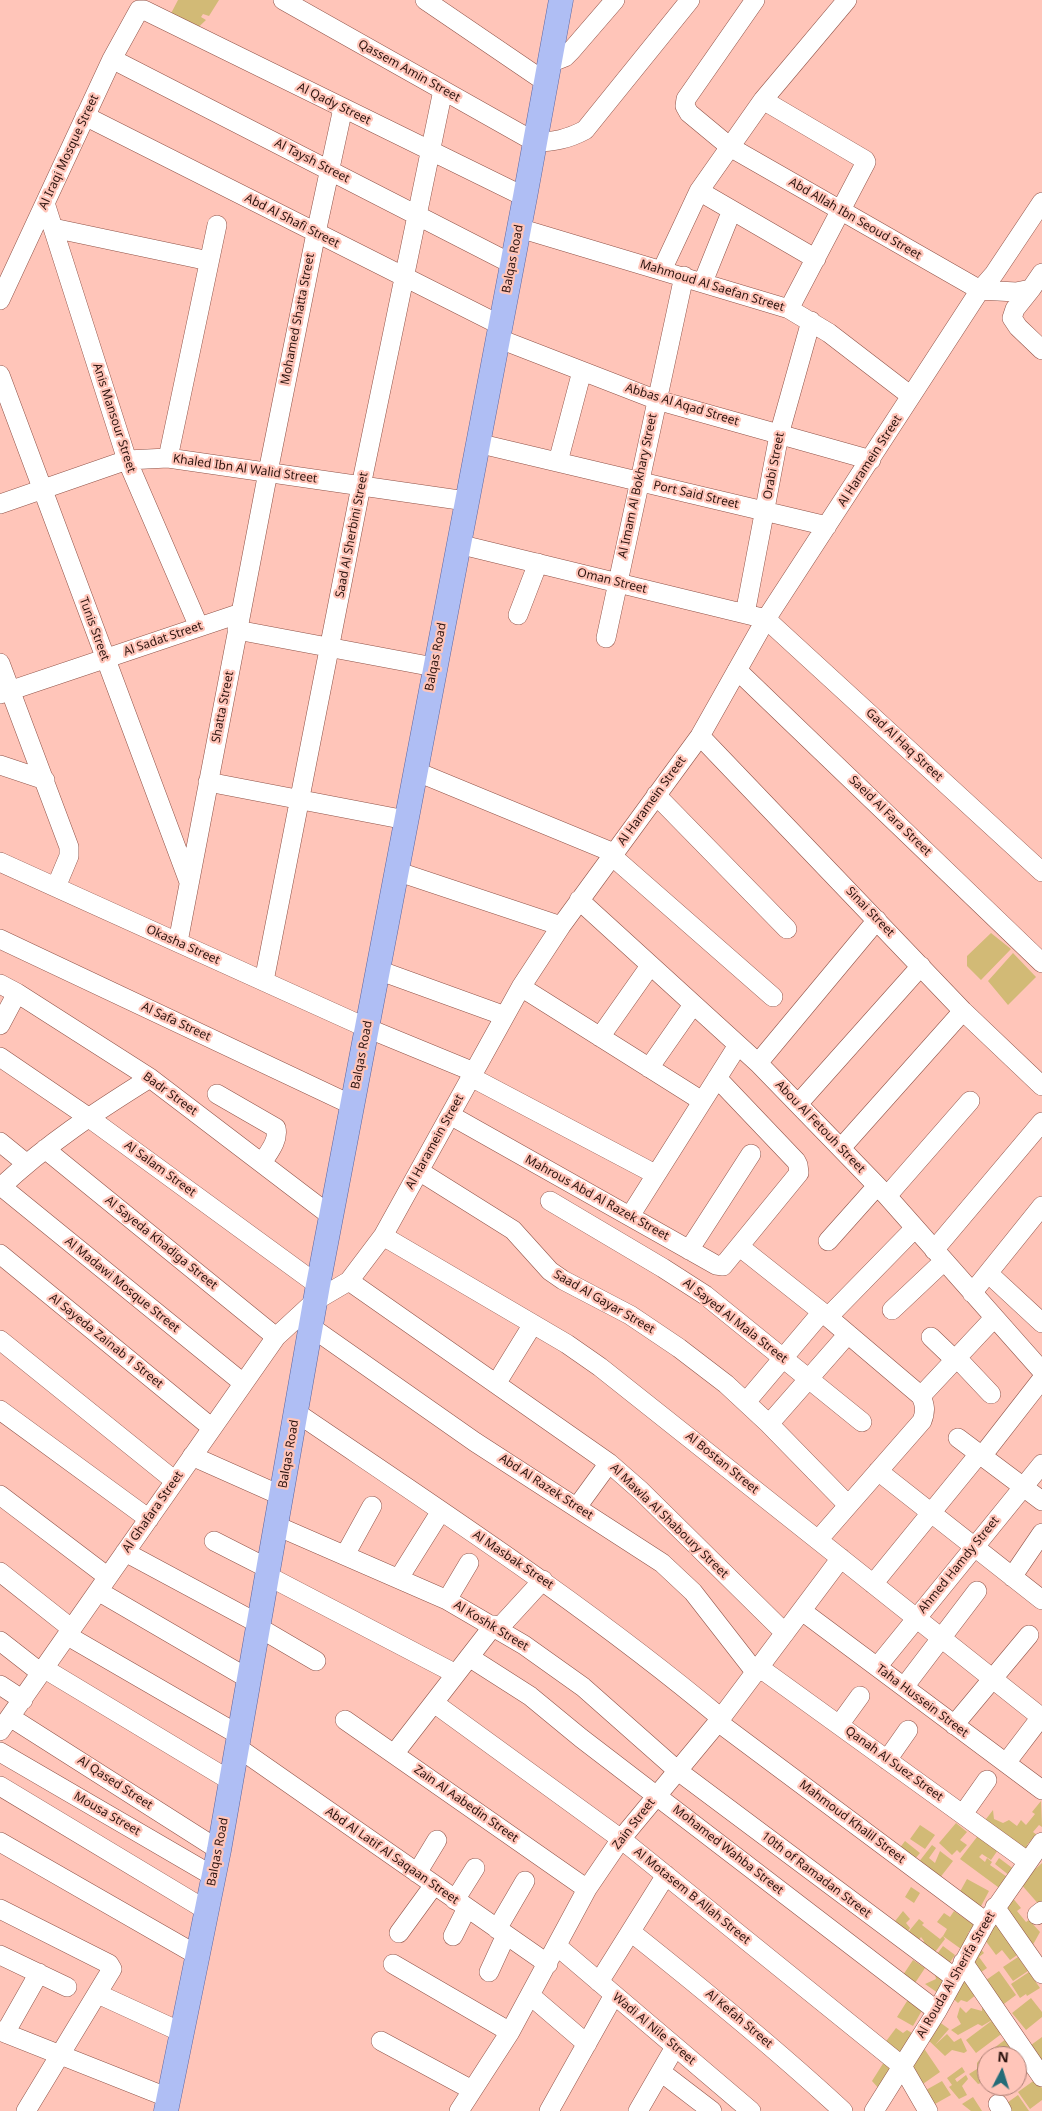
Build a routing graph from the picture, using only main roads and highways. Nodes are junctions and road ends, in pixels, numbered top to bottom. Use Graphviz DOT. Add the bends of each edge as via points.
graph roads {
  1 [pos="561,0"];
  2 [pos="167,2104"];
  1 -- 2 [label="main road, Balqas Road" via="331,1216 219,1850"];
}
